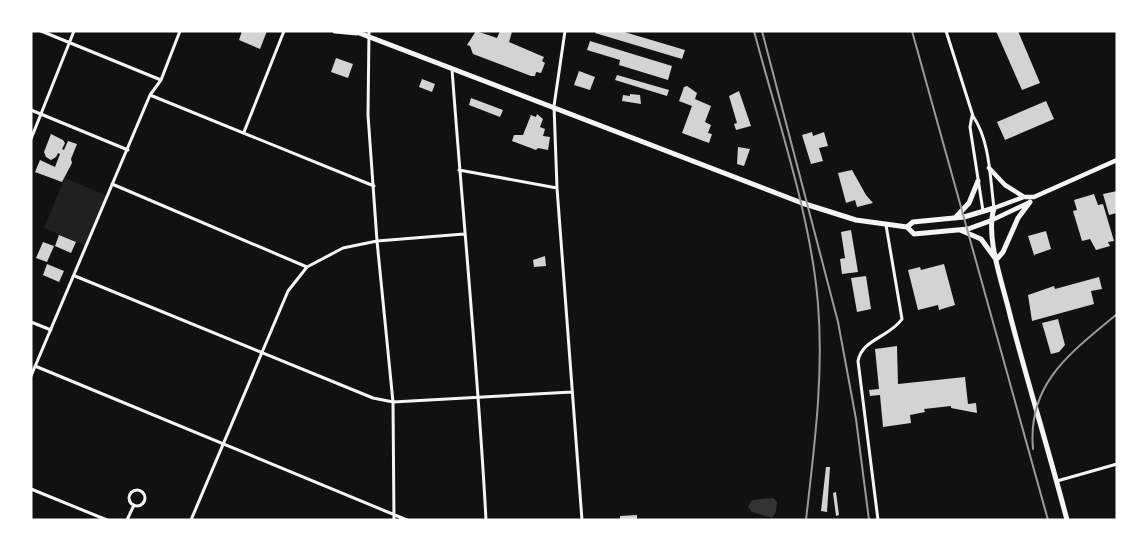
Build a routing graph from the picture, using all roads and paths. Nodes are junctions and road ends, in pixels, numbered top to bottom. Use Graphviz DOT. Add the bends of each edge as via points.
graph roads {
  1 [pos="41,31"];
  2 [pos="74,31"];
  3 [pos="180,31"];
  4 [pos="284,31"];
  5 [pos="335,31"];
  6 [pos="369,31"];
  7 [pos="565,31"];
  8 [pos="946,31"];
  9 [pos="356,32"];
  10 [pos="369,38"];
  11 [pos="69,43"];
  12 [pos="452,69"];
  13 [pos="161,80"];
  14 [pos="150,95"];
  15 [pos="554,106"];
  16 [pos="31,110"];
  17 [pos="42,114"];
  18 [pos="973,116"];
  19 [pos="244,132"];
  20 [pos="31,139"];
  21 [pos="128,150"];
  22 [pos="1117,160"];
  23 [pos="989,168"];
  24 [pos="459,170"];
  25 [pos="978,181"];
  26 [pos="112,184"];
  27 [pos="374,186"];
  28 [pos="557,188"];
  29 [pos="1034,196"];
  30 [pos="1024,197"];
  31 [pos="1030,202"];
  32 [pos="994,208"];
  33 [pos="983,212"];
  34 [pos="954,218"];
  35 [pos="990,221"];
  36 [pos="886,226"];
  37 [pos="907,227"];
  38 [pos="960,230"];
  39 [pos="464,234"];
  40 [pos="377,241"];
  41 [pos="996,260"];
  42 [pos="307,267"];
  43 [pos="74,276"];
  44 [pos="31,322"];
  45 [pos="51,330"];
  46 [pos="260,352"];
  47 [pos="35,366"];
  48 [pos="31,376"];
  49 [pos="572,392"];
  50 [pos="480,398"];
  51 [pos="392,402"];
  52 [pos="222,443"];
  53 [pos="1117,464"];
  54 [pos="1057,480"];
  55 [pos="31,489"];
  56 [pos="134,506"];
  57 [pos="394,515"];
  58 [pos="107,520"];
  59 [pos="127,520"];
  60 [pos="191,520"];
  61 [pos="394,520"];
  62 [pos="407,520"];
  63 [pos="486,520"];
  64 [pos="582,520"];
  65 [pos="878,520"];
  66 [pos="1067,520"];
  1 -- 11 [label="street"];
  2 -- 11 [label="street"];
  3 -- 13 [label="street"];
  4 -- 19 [label="street"];
  5 -- 9 [label="main road"];
  6 -- 10 [label="street"];
  7 -- 15 [label="street"];
  8 -- 18 [label="street"];
  9 -- 10 [label="main road"];
  10 -- 12 [label="main road"];
  10 -- 27 [label="street" via="368,115"];
  11 -- 13 [label="street"];
  11 -- 17 [label="street"];
  12 -- 15 [label="main road"];
  12 -- 24 [label="street"];
  13 -- 14 [label="street"];
  14 -- 19 [label="street"];
  14 -- 21 [label="street"];
  15 -- 28 [label="street"];
  15 -- 36 [label="main road" via="802,203"];
  16 -- 17 [label="street"];
  17 -- 20 [label="street"];
  17 -- 21 [label="street"];
  18 -- 23 [label="street" via="984,140"];
  18 -- 25 [label="street" via="970,127"];
  19 -- 27 [label="street"];
  21 -- 26 [label="street"];
  22 -- 29 [label="main road"];
  23 -- 30 [label="main road" via="1005,185"];
  23 -- 32 [label="street"];
  24 -- 28 [label="street"];
  24 -- 39 [label="street"];
  25 -- 33 [label="street"];
  25 -- 34 [label="main road" via="969,203"];
  26 -- 42 [label="street"];
  26 -- 43 [label="street"];
  27 -- 40 [label="street"];
  28 -- 49 [label="street"];
  29 -- 30 [label="main road"];
  29 -- 31 [label="main road"];
  30 -- 32 [label="main road"];
  31 -- 35 [label="main road"];
  31 -- 41 [label="main road"];
  32 -- 33 [label="main road"];
  32 -- 35 [label="main road"];
  33 -- 34 [label="main road"];
  33 -- 35 [label="main road"];
  34 -- 37 [label="main road" via="913,222"];
  35 -- 38 [label="main road"];
  35 -- 41 [label="main road"];
  36 -- 37 [label="main road"];
  36 -- 65 [label="street" via="902,319 891,332 864,347 858,361"];
  37 -- 38 [label="main road" via="914,234"];
  38 -- 41 [label="main road" via="981,239"];
  39 -- 40 [label="street"];
  39 -- 50 [label="street"];
  40 -- 42 [label="street" via="343,248"];
  40 -- 51 [label="street"];
  41 -- 54 [label="main road"];
  42 -- 46 [label="street" via="288,291"];
  43 -- 45 [label="street"];
  43 -- 46 [label="street"];
  44 -- 45 [label="street"];
  45 -- 47 [label="street"];
  46 -- 51 [label="street" via="373,398"];
  46 -- 52 [label="street"];
  47 -- 48 [label="street"];
  47 -- 52 [label="street"];
  49 -- 50 [label="street"];
  49 -- 64 [label="street"];
  50 -- 51 [label="street"];
  50 -- 63 [label="street"];
  51 -- 57 [label="street"];
  52 -- 57 [label="street"];
  52 -- 60 [label="street"];
  53 -- 54 [label="street"];
  54 -- 66 [label="main road"];
  55 -- 58 [label="street"];
  56 -- 56 [label="street" via="131,493 140,490 145,501"];
  56 -- 59 [label="street"];
  57 -- 61 [label="street"];
  57 -- 62 [label="street"];
}
